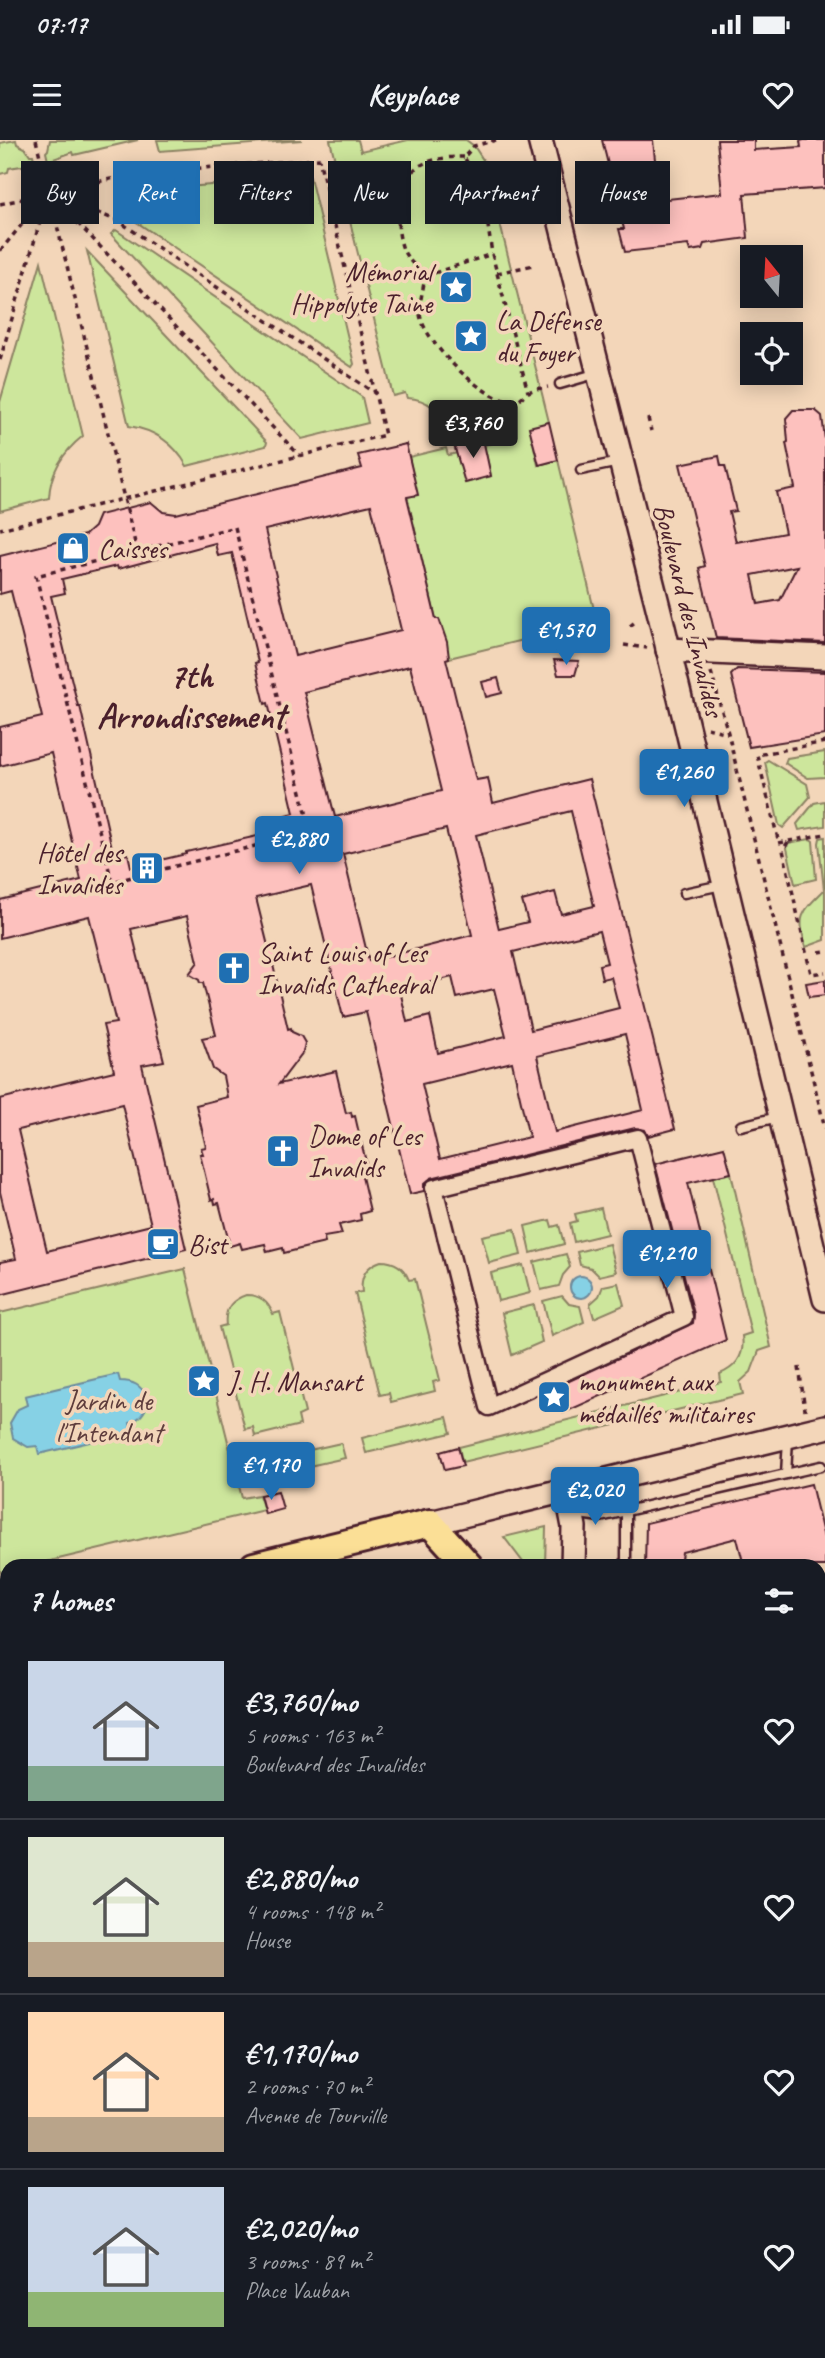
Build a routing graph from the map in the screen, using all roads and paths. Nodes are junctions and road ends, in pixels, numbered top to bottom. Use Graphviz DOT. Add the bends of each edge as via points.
graph roads {
  1 [pos="36,140"];
  2 [pos="496,140"];
  3 [pos="540,140"];
  4 [pos="464,157"];
  5 [pos="41,161"];
  6 [pos="99,181"];
  7 [pos="21,199"];
  8 [pos="0,204"];
  9 [pos="99,213"];
  10 [pos="22,224"];
  11 [pos="39,224"];
  12 [pos="56,224"];
  13 [pos="79,224"];
  14 [pos="0,251"];
  15 [pos="492,254"];
  16 [pos="534,265"];
  17 [pos="497,273"];
  18 [pos="425,276"];
  19 [pos="0,360"];
  20 [pos="600,373"];
  21 [pos="561,384"];
  22 [pos="528,392"];
  23 [pos="377,395"];
  24 [pos="648,418"];
  25 [pos="651,432"];
  26 [pos="300,456"];
  27 [pos="622,461"];
  28 [pos="581,470"];
  29 [pos="123,498"];
  30 [pos="0,530"];
  31 [pos="137,551"];
  32 [pos="636,621"];
  33 [pos="630,626"];
  34 [pos="668,650"];
  35 [pos="825,657"];
  36 [pos="728,733"];
  37 [pos="825,742"];
  38 [pos="825,834"];
  39 [pos="788,842"];
  40 [pos="725,885"];
  41 [pos="684,893"];
  42 [pos="825,951"];
  43 [pos="819,952"];
  44 [pos="825,972"];
  45 [pos="781,1117"];
  46 [pos="741,1126"];
  47 [pos="825,1128"];
  48 [pos="434,1188"];
  49 [pos="825,1299"];
  50 [pos="799,1367"];
  51 [pos="806,1413"];
  52 [pos="825,1427"];
  53 [pos="789,1436"];
  54 [pos="821,1466"];
  55 [pos="786,1474"];
  56 [pos="569,1501"];
  57 [pos="626,1512"];
  58 [pos="430,1523"];
  59 [pos="333,1556"];
  60 [pos="309,1559"];
  61 [pos="463,1559"];
  62 [pos="573,1559"];
  63 [pos="626,1559"];
  1 -- 5 [label="path"];
  2 -- 4 [label="path" via="474,146"];
  3 -- 20 [label="main road, Boulevard des Invalides"];
  4 -- 15 [label="path" via="484,198"];
  4 -- 18 [label="path" via="424,162 400,192 398,228 404,253"];
  6 -- 23 [label="path" via="137,173 319,159"];
  7 -- 8 [label="path"];
  9 -- 23 [label="path" via="120,222"];
  10 -- 14 [label="path"];
  11 -- 19 [label="path"];
  12 -- 29 [label="path"];
  13 -- 26 [label="path"];
  15 -- 17 [label="path"];
  15 -- 18 [label="path"];
  16 -- 17 [label="path"];
  17 -- 22 [label="path"];
  18 -- 22 [label="path" via="420,315 452,363 497,398 513,401"];
  20 -- 21 [label="lane"];
  20 -- 27 [label="main road, Boulevard des Invalides"];
  21 -- 22 [label="path"];
  23 -- 26 [label="path" via="386,435"];
  24 -- 25 [label="path"];
  26 -- 29 [label="path"];
  27 -- 28 [label="lane"];
  27 -- 34 [label="main road, Boulevard des Invalides"];
  29 -- 30 [label="path"];
  29 -- 31 [label="path"];
  31 -- 31 [label="path" via="235,527 311,832 112,882 36,576"];
  32 -- 33 [label="path"];
  34 -- 35 [label="main road"];
  34 -- 40 [label="main road, Boulevard des Invalides"];
  36 -- 47 [label="path, Boulevard des Invalides"];
  37 -- 39 [label="path" via="757,755 779,844"];
  38 -- 39 [label="path"];
  39 -- 44 [label="path" via="783,850 811,974"];
  40 -- 41 [label="lane"];
  40 -- 45 [label="main road, Boulevard des Invalides"];
  42 -- 43 [label="path"];
  45 -- 46 [label="lane"];
  45 -- 49 [label="main road, Boulevard des Invalides"];
  48 -- 48 [label="street" via="489,1407 684,1317 638,1138"];
  50 -- 51 [label="path"];
  52 -- 53 [label="main road"];
  53 -- 55 [label="lane"];
  53 -- 56 [label="main road"];
  54 -- 55 [label="lane"];
  55 -- 57 [label="lane"];
  56 -- 57 [label="lane" via="600,1517"];
  56 -- 58 [label="main road"];
  56 -- 62 [label="main road"];
  57 -- 63 [label="lane"];
  58 -- 59 [label="main road"];
  58 -- 61 [label="main road"];
  59 -- 60 [label="main road"];
}
